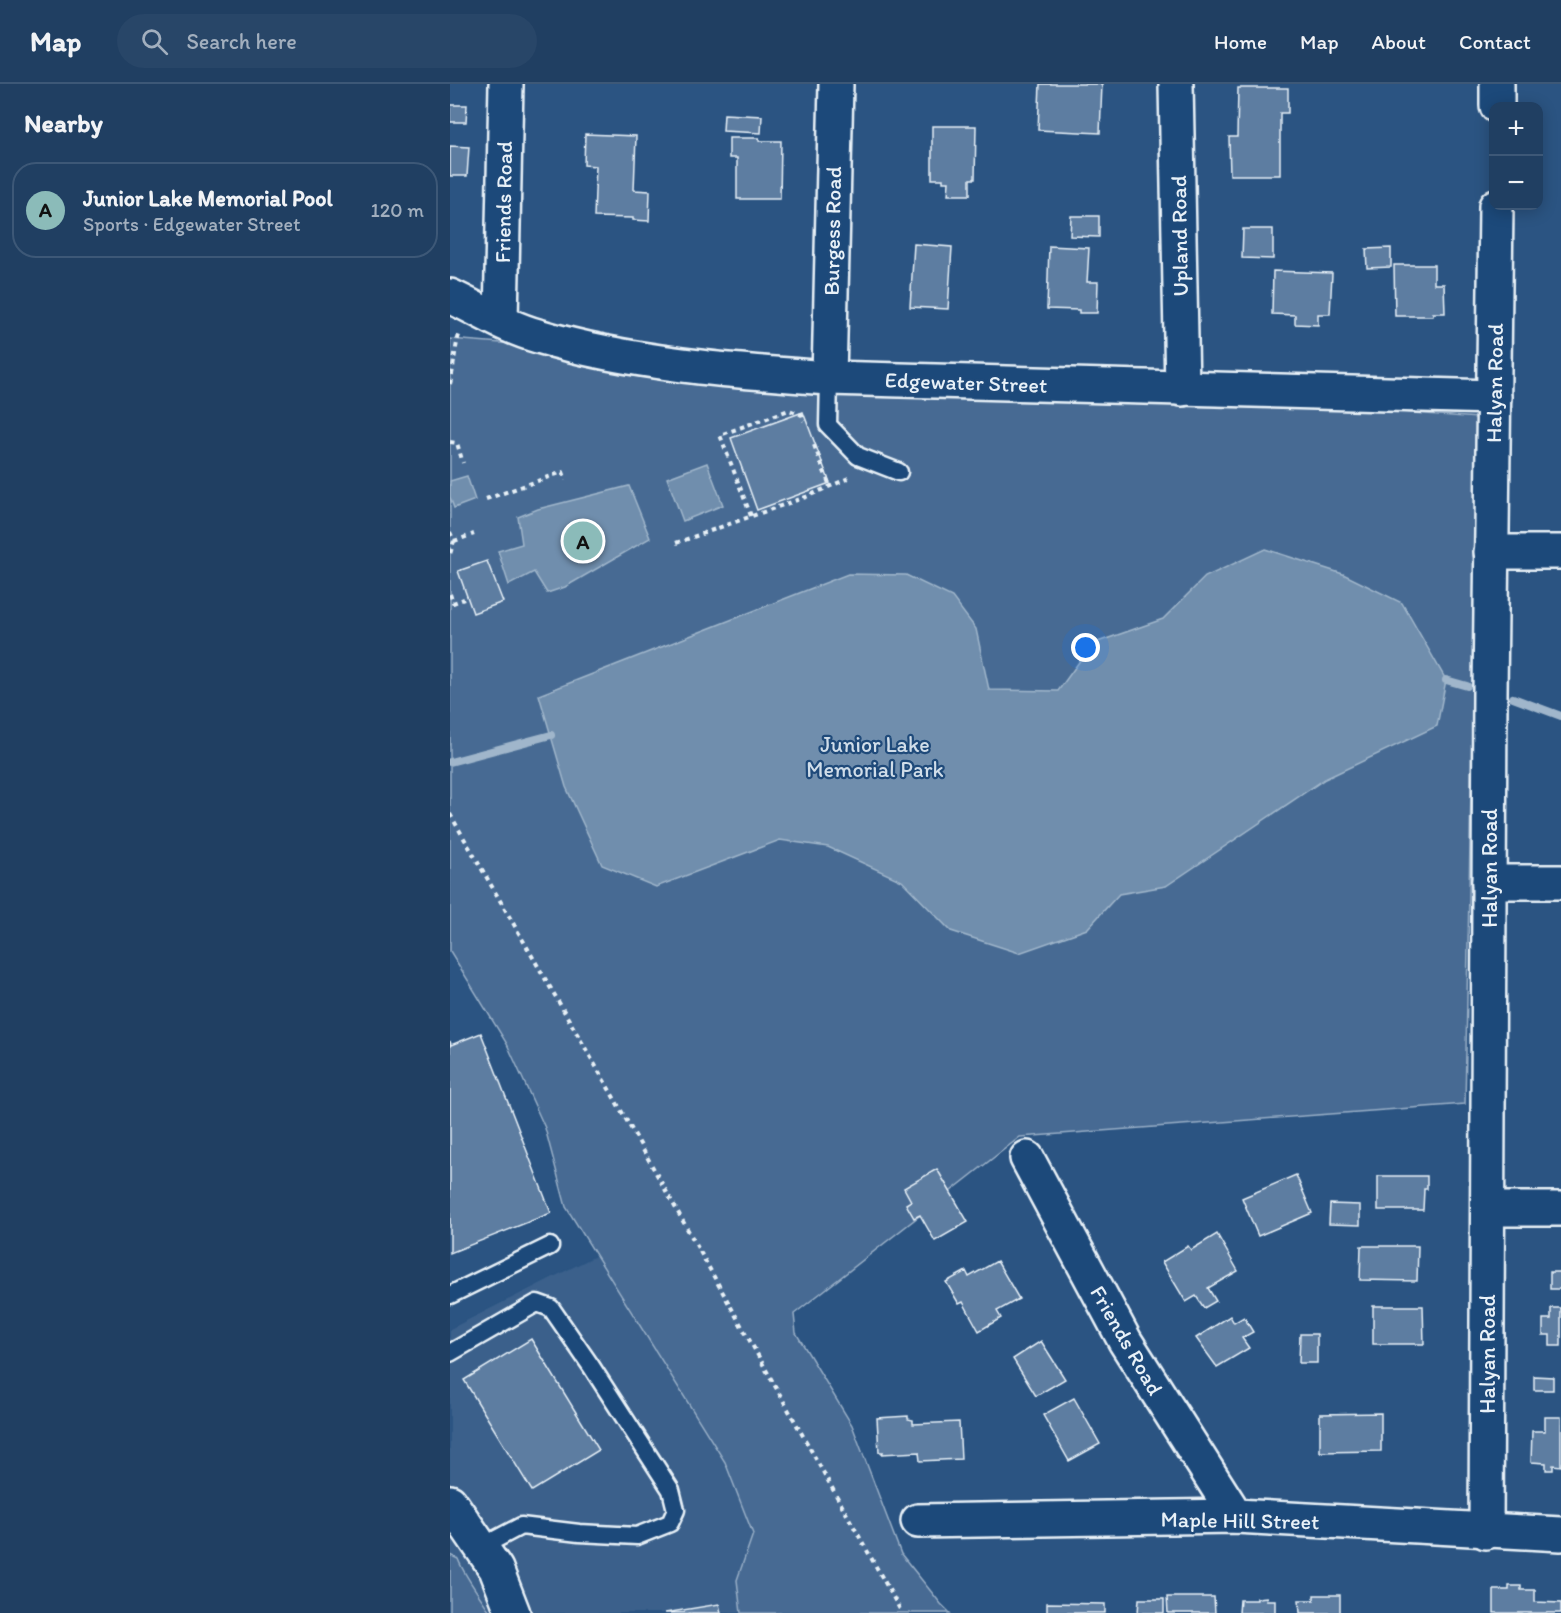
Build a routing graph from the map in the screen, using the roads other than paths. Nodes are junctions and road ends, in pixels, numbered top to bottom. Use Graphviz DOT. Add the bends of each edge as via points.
graph roads {
  1 [pos="506,84"];
  2 [pos="836,84"];
  3 [pos="1176,84"];
  4 [pos="1497,84"];
  5 [pos="1497,102"];
  6 [pos="1496,210"];
  7 [pos="450,296"];
  8 [pos="501,320"];
  9 [pos="829,378"];
  10 [pos="1182,389"];
  11 [pos="1494,397"];
  12 [pos="899,471"];
  13 [pos="1491,552"];
  14 [pos="1561,552"];
  15 [pos="1489,882"];
  16 [pos="1561,882"];
  17 [pos="1027,1158"];
  18 [pos="1488,1209"];
  19 [pos="1561,1209"];
  20 [pos="550,1246"];
  21 [pos="450,1295"];
  22 [pos="450,1353"];
  23 [pos="450,1502"];
  24 [pos="1236,1516"];
  25 [pos="918,1521"];
  26 [pos="1486,1532"];
  27 [pos="1561,1534"];
  28 [pos="467,1536"];
  29 [pos="513,1613"];
  1 -- 8 [label="street, Friends Road"];
  2 -- 9 [label="street, Burgess Road"];
  3 -- 10 [label="street, Upland Road"];
  4 -- 5 [label="street"];
  6 -- 11 [label="street, Halyan Road"];
  7 -- 8 [label="street, Edgewater Street"];
  8 -- 9 [label="street, Edgewater Street" via="536,336 620,356 740,372"];
  9 -- 10 [label="street, Edgewater Street"];
  9 -- 12 [label="lane" via="828,425 858,456"];
  10 -- 11 [label="street, Edgewater Street"];
  11 -- 13 [label="street, Halyan Road"];
  13 -- 14 [label="street"];
  13 -- 15 [label="street, Halyan Road"];
  15 -- 16 [label="street"];
  15 -- 18 [label="street, Halyan Road"];
  17 -- 24 [label="street, Friends Road" via="1125,1341"];
  18 -- 19 [label="street"];
  18 -- 26 [label="street, Halyan Road"];
  20 -- 21 [label="lane"];
  22 -- 28 [label="lane" via="537,1303 551,1308 671,1490 676,1510 670,1523 637,1536 521,1526"];
  23 -- 28 [label="street"];
  24 -- 25 [label="street, Maple Hill Street"];
  24 -- 26 [label="street, Maple Hill Street"];
  26 -- 27 [label="street, Maple Hill Street"];
  28 -- 29 [label="street" via="496,1569"];
}
